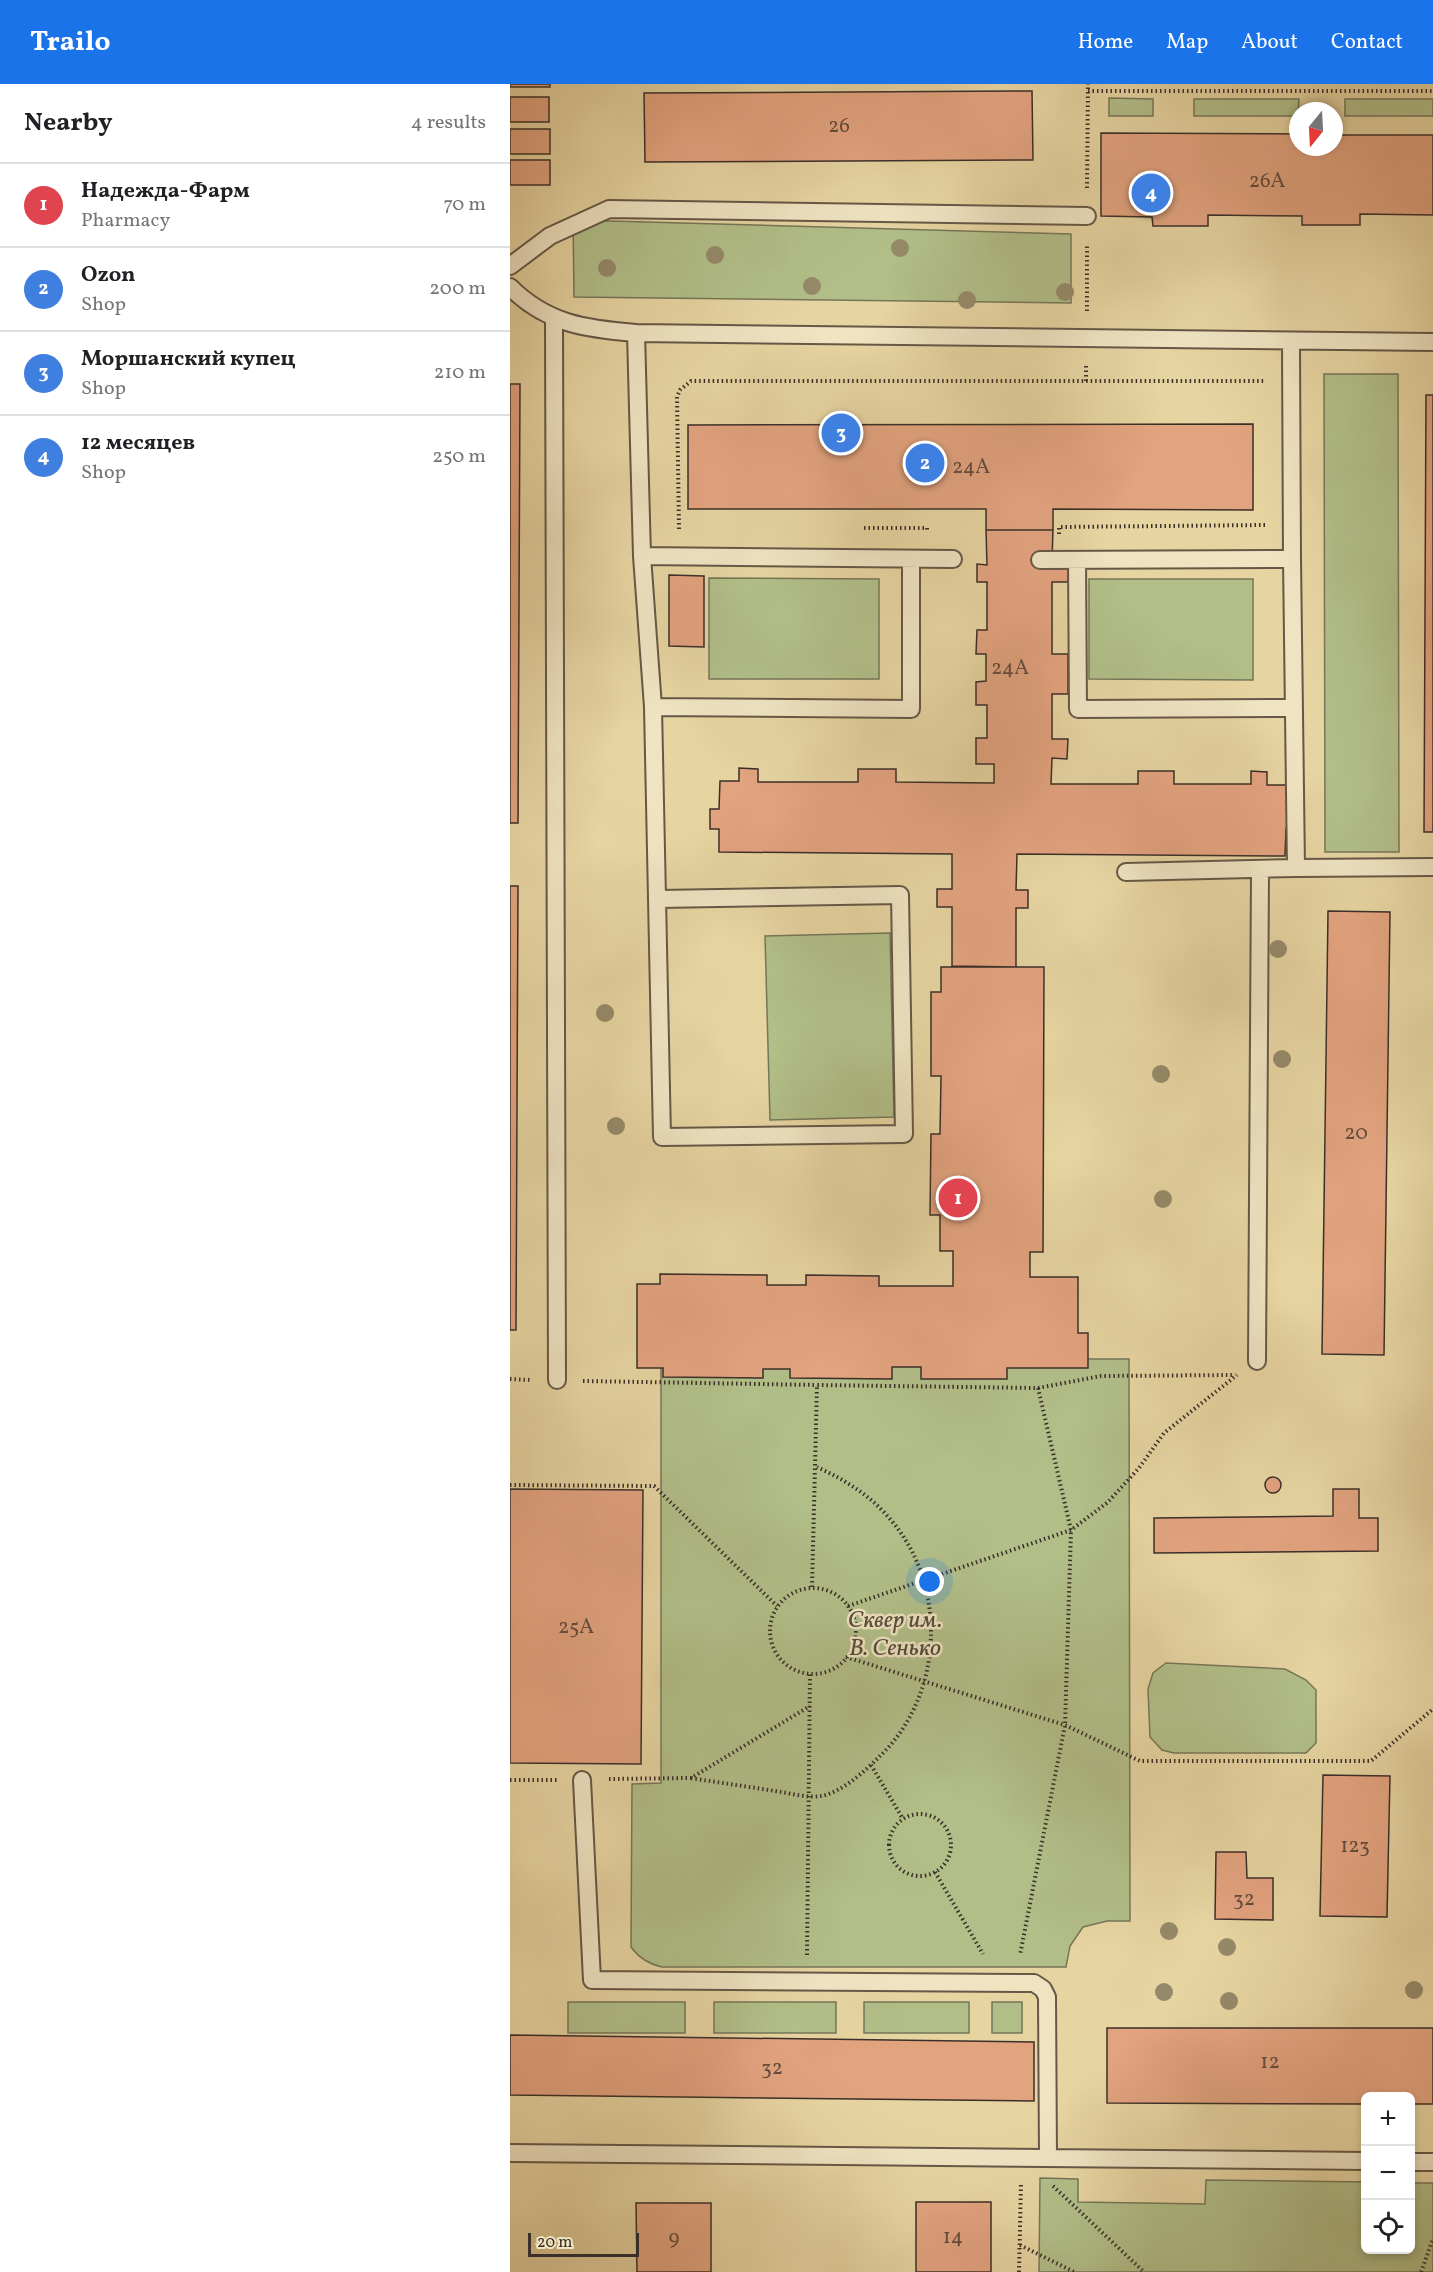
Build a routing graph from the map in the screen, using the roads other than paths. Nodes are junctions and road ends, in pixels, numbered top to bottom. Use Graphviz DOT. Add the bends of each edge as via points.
graph roads {
  1 [pos="1087,216"];
  2 [pos="510,266"];
  3 [pos="510,287"];
  4 [pos="554,320"];
  5 [pos="636,333"];
  6 [pos="1291,342"];
  7 [pos="1433,342"];
  8 [pos="642,556"];
  9 [pos="919,559"];
  10 [pos="953,559"];
  11 [pos="1292,559"];
  12 [pos="1040,560"];
  13 [pos="1077,560"];
  14 [pos="653,707"];
  15 [pos="1293,708"];
  16 [pos="1433,867"];
  17 [pos="1296,868"];
  18 [pos="1260,870"];
  19 [pos="1126,872"];
  20 [pos="658,899"];
  21 [pos="1257,1361"];
  22 [pos="557,1380"];
  23 [pos="582,1780"];
  24 [pos="510,2153"];
  25 [pos="1048,2157"];
  26 [pos="1361,2161"];
  27 [pos="1415,2162"];
  28 [pos="1433,2162"];
  1 -- 2 [label="lane" via="609,209 550,236"];
  3 -- 4 [label="lane"];
  4 -- 5 [label="lane" via="597,330"];
  4 -- 22 [label="lane"];
  5 -- 6 [label="lane"];
  5 -- 8 [label="lane"];
  6 -- 7 [label="lane"];
  6 -- 11 [label="lane"];
  8 -- 9 [label="lane"];
  8 -- 14 [label="lane"];
  9 -- 10 [label="lane"];
  9 -- 14 [label="lane" via="911,709"];
  11 -- 13 [label="lane"];
  11 -- 15 [label="lane"];
  12 -- 13 [label="lane"];
  13 -- 15 [label="lane" via="1078,709"];
  14 -- 20 [label="lane"];
  15 -- 17 [label="lane"];
  16 -- 17 [label="lane"];
  17 -- 18 [label="lane"];
  18 -- 19 [label="lane"];
  18 -- 21 [label="lane"];
  20 -- 20 [label="lane" via="900,895 904,1134 662,1137"];
  23 -- 25 [label="lane" via="592,1980 1034,1983 1047,1996"];
  24 -- 25 [label="lane"];
  25 -- 26 [label="lane"];
  27 -- 28 [label="lane"];
}
